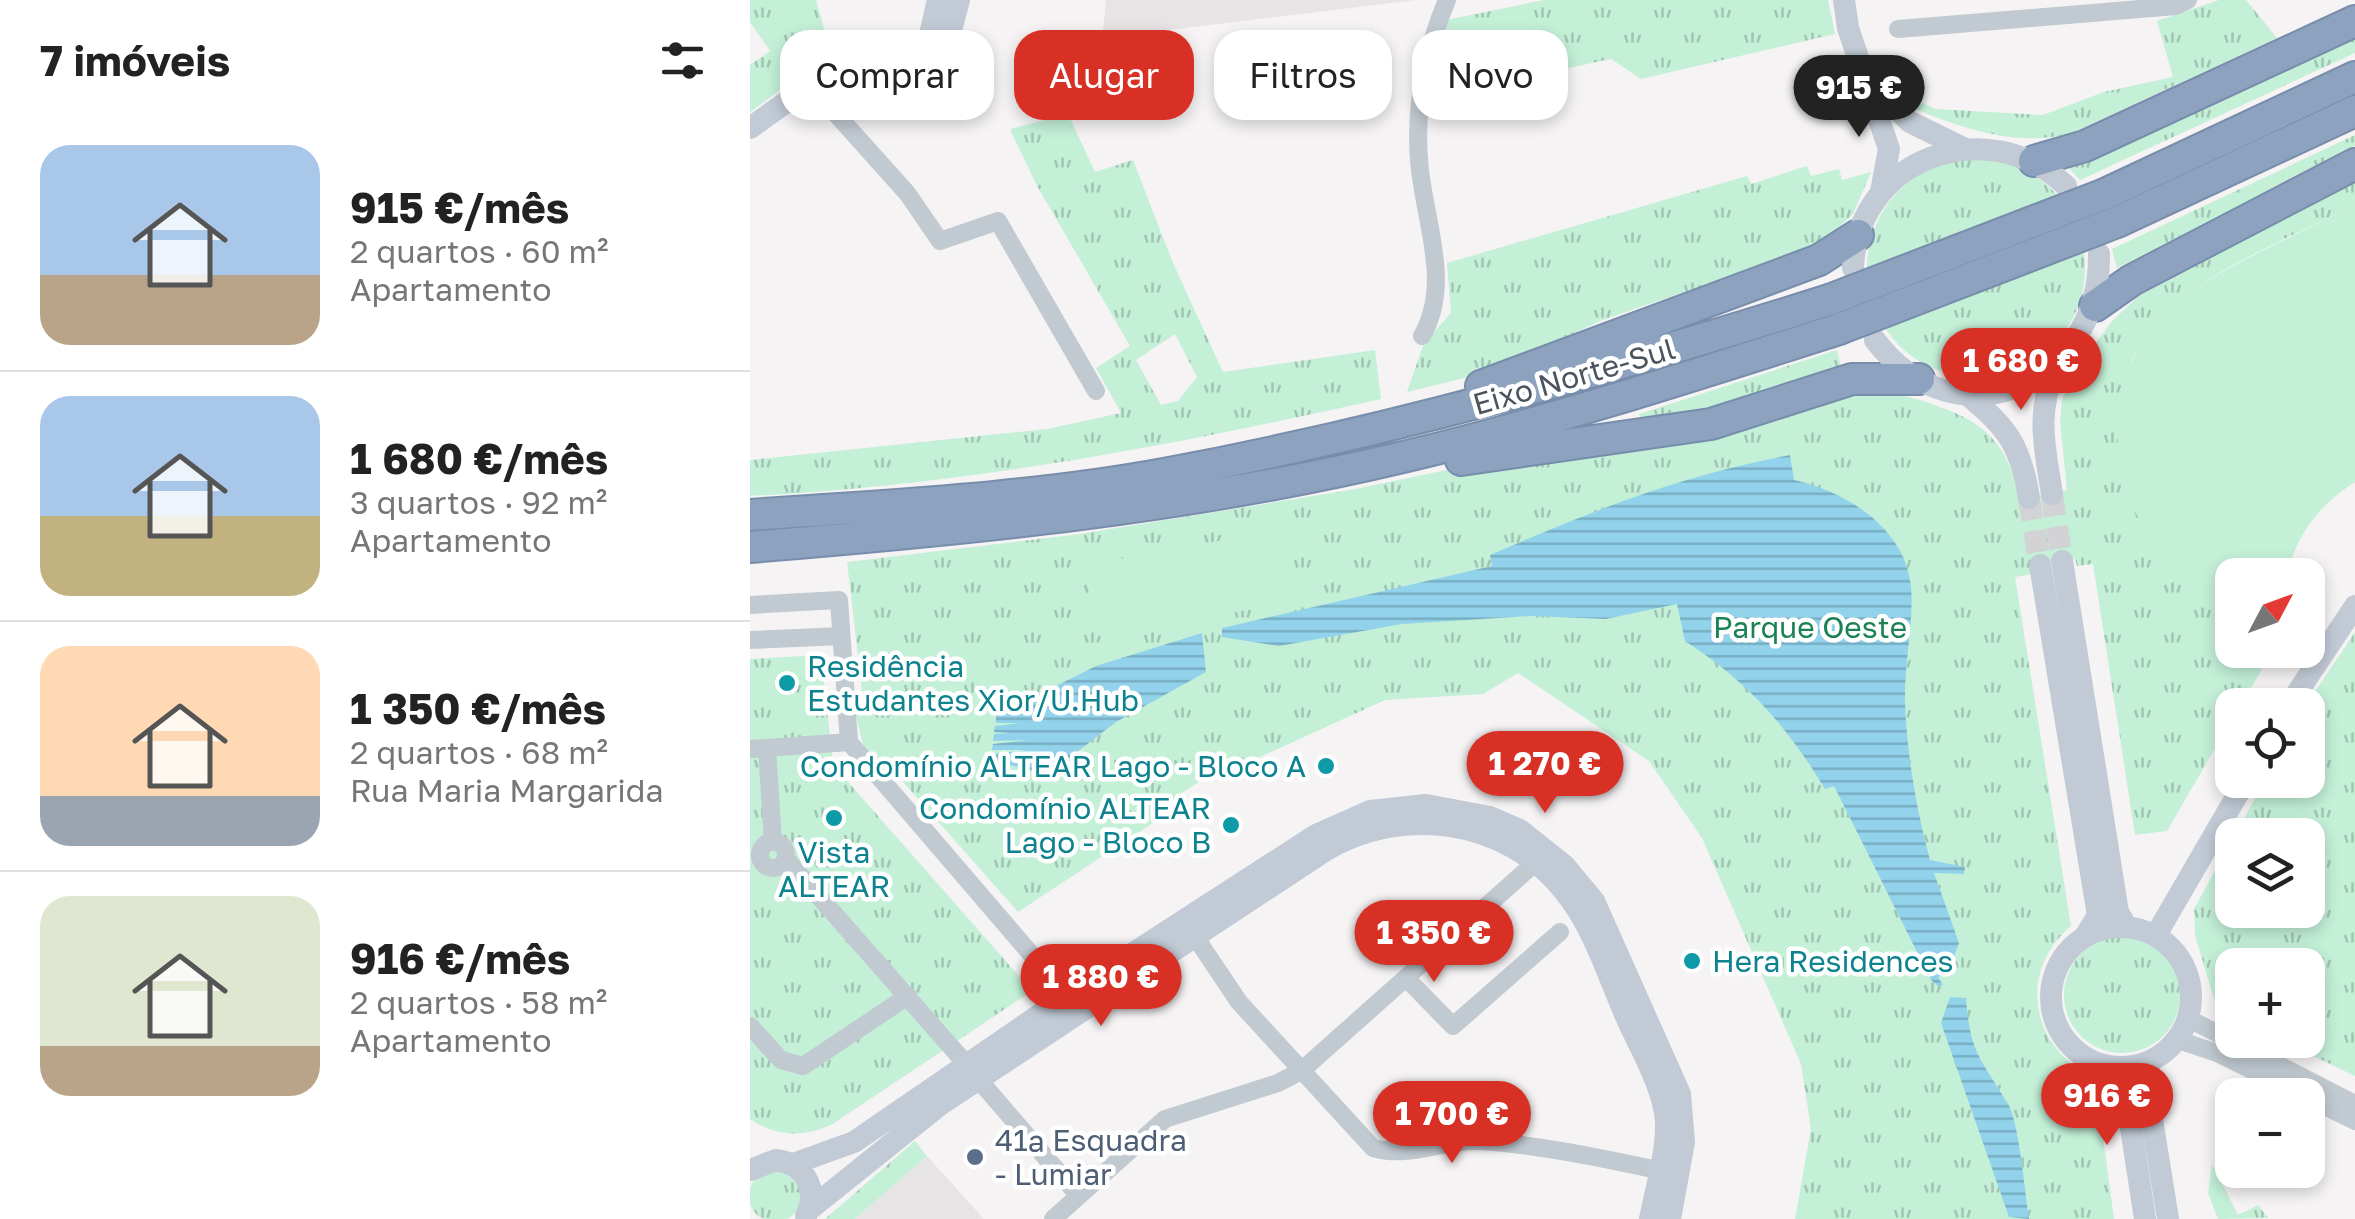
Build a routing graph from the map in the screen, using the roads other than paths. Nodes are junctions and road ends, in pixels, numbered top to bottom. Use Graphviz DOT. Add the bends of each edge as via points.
graph roads {
  1 [pos="938,0"];
  2 [pos="958,0"];
  3 [pos="1447,0"];
  4 [pos="1844,0"];
  5 [pos="2188,0"];
  6 [pos="2355,21"];
  7 [pos="1898,29"];
  8 [pos="932,30"];
  9 [pos="950,30"];
  10 [pos="2355,77"];
  11 [pos="1871,86"];
  12 [pos="780,106"];
  13 [pos="2355,110"];
  14 [pos="841,120"];
  15 [pos="750,128"];
  16 [pos="1963,148"];
  17 [pos="2034,161"];
  18 [pos="2355,164"];
  19 [pos="2066,186"];
  20 [pos="1880,192"];
  21 [pos="2111,208"];
  22 [pos="1858,235"];
  23 [pos="2099,254"];
  24 [pos="1853,268"];
  25 [pos="2095,306"];
  26 [pos="1834,315"];
  27 [pos="1422,336"];
  28 [pos="1875,340"];
  29 [pos="2056,365"];
  30 [pos="1920,380"];
  31 [pos="1096,391"];
  32 [pos="1966,393"];
  33 [pos="1378,429"];
  34 [pos="1400,458"];
  35 [pos="750,514"];
  36 [pos="750,546"];
  37 [pos="750,605"];
  38 [pos="2355,606"];
  39 [pos="841,636"];
  40 [pos="750,640"];
  41 [pos="2300,688"];
  42 [pos="849,742"];
  43 [pos="758,749"];
  44 [pos="2236,798"];
  45 [pos="774,842"];
  46 [pos="786,859"];
  47 [pos="1536,862"];
  48 [pos="756,868"];
  49 [pos="2126,926"];
  50 [pos="1190,929"];
  51 [pos="1560,932"];
  52 [pos="2086,935"];
  53 [pos="2156,935"];
  54 [pos="1406,978"];
  55 [pos="908,996"];
  56 [pos="1067,996"];
  57 [pos="750,1026"];
  58 [pos="2184,1029"];
  59 [pos="2150,1062"];
  60 [pos="2122,1068"];
  61 [pos="973,1072"];
  62 [pos="1301,1072"];
  63 [pos="2268,1078"];
  64 [pos="2355,1104"];
  65 [pos="2325,1106"];
  66 [pos="2355,1121"];
  67 [pos="755,1160"];
  68 [pos="793,1164"];
  69 [pos="1668,1172"];
  70 [pos="1078,1196"];
  71 [pos="807,1214"];
  72 [pos="1052,1219"];
  73 [pos="1650,1219"];
  74 [pos="1670,1219"];
  75 [pos="2144,1219"];
  76 [pos="2168,1219"];
  1 -- 8 [label="street"];
  2 -- 9 [label="street"];
  3 -- 27 [label="street" via="1431,38 1420,104 1421,182 1437,294"];
  4 -- 11 [label="street"];
  5 -- 7 [label="street"];
  6 -- 17 [label="highway" via="2084,146"];
  10 -- 21 [label="highway, Eixo Norte-Sul"];
  11 -- 16 [label="street" via="1910,122"];
  11 -- 20 [label="street" via="1889,149"];
  12 -- 15 [label="street"];
  13 -- 21 [label="highway, Eixo Norte-Sul"];
  14 -- 31 [label="street" via="940,241 998,221"];
  16 -- 17 [label="street"];
  16 -- 20 [label="street" via="1917,162"];
  17 -- 19 [label="street"];
  18 -- 25 [label="highway" via="2132,280"];
  20 -- 22 [label="street"];
  21 -- 26 [label="highway, Eixo Norte-Sul, bridge"];
  22 -- 24 [label="street"];
  22 -- 33 [label="highway" via="1819,260"];
  23 -- 25 [label="street"];
  25 -- 29 [label="street"];
  26 -- 33 [label="highway, Eixo Norte-Sul"];
  26 -- 34 [label="highway, Eixo Norte-Sul" via="1631,395"];
  28 -- 30 [label="street"];
  29 -- 32 [label="street" via="2014,388"];
  29 -- 32 [label="street" via="2040,423 2041,496 1999,419"];
  30 -- 32 [label="street"];
  30 -- 34 [label="highway" via="1852,379 1711,424 1648,436 1541,445 1424,466"];
  33 -- 35 [label="highway, Eixo Norte-Sul" via="1161,474 946,501"];
  34 -- 36 [label="highway, Eixo Norte-Sul" via="1155,504 940,532"];
  37 -- 39 [label="street" via="840,600"];
  38 -- 41 [label="street"];
  39 -- 40 [label="street"];
  39 -- 42 [label="street"];
  42 -- 43 [label="street"];
  42 -- 56 [label="street"];
  43 -- 45 [label="street"];
  44 -- 53 [label="street"];
  45 -- 46 [label="street" via="784,847"];
  45 -- 48 [label="street" via="762,848"];
  46 -- 48 [label="street"];
  46 -- 55 [label="street"];
  47 -- 50 [label="street" via="1458,826 1393,824 1340,841"];
  47 -- 54 [label="street"];
  47 -- 69 [label="street" via="1583,919 1662,1099"];
  49 -- 52 [label="street"];
  49 -- 52 [label="street" via="2118,912 2051,563 2098,915"];
  49 -- 53 [label="street"];
  50 -- 56 [label="street"];
  50 -- 61 [label="street"];
  50 -- 62 [label="street" via="1239,1002"];
  50 -- 69 [label="street" via="1316,835 1370,812 1426,805 1520,830 1564,864 1594,901 1680,1094 1684,1142"];
  51 -- 54 [label="street" via="1453,1026"];
  52 -- 60 [label="street" via="2062,956 2050,985 2052,1016 2067,1043 2092,1062"];
  53 -- 58 [label="street" via="2187,971 2192,995"];
  54 -- 62 [label="street"];
  55 -- 57 [label="street" via="803,1066 782,1060"];
  55 -- 61 [label="street"];
  56 -- 61 [label="street"];
  58 -- 59 [label="street"];
  58 -- 63 [label="street"];
  58 -- 64 [label="street"];
  59 -- 60 [label="street"];
  59 -- 76 [label="street" via="2146,1082"];
  60 -- 75 [label="street"];
  61 -- 68 [label="street" via="854,1142"];
  61 -- 70 [label="street"];
  61 -- 71 [label="street"];
  62 -- 69 [label="street" via="1360,1138 1390,1153 1481,1141"];
  62 -- 70 [label="street" via="1165,1119"];
  65 -- 66 [label="street"];
  67 -- 68 [label="street"];
  68 -- 71 [label="street" via="808,1179"];
  69 -- 73 [label="street"];
  69 -- 74 [label="street"];
  70 -- 72 [label="street"];
}
